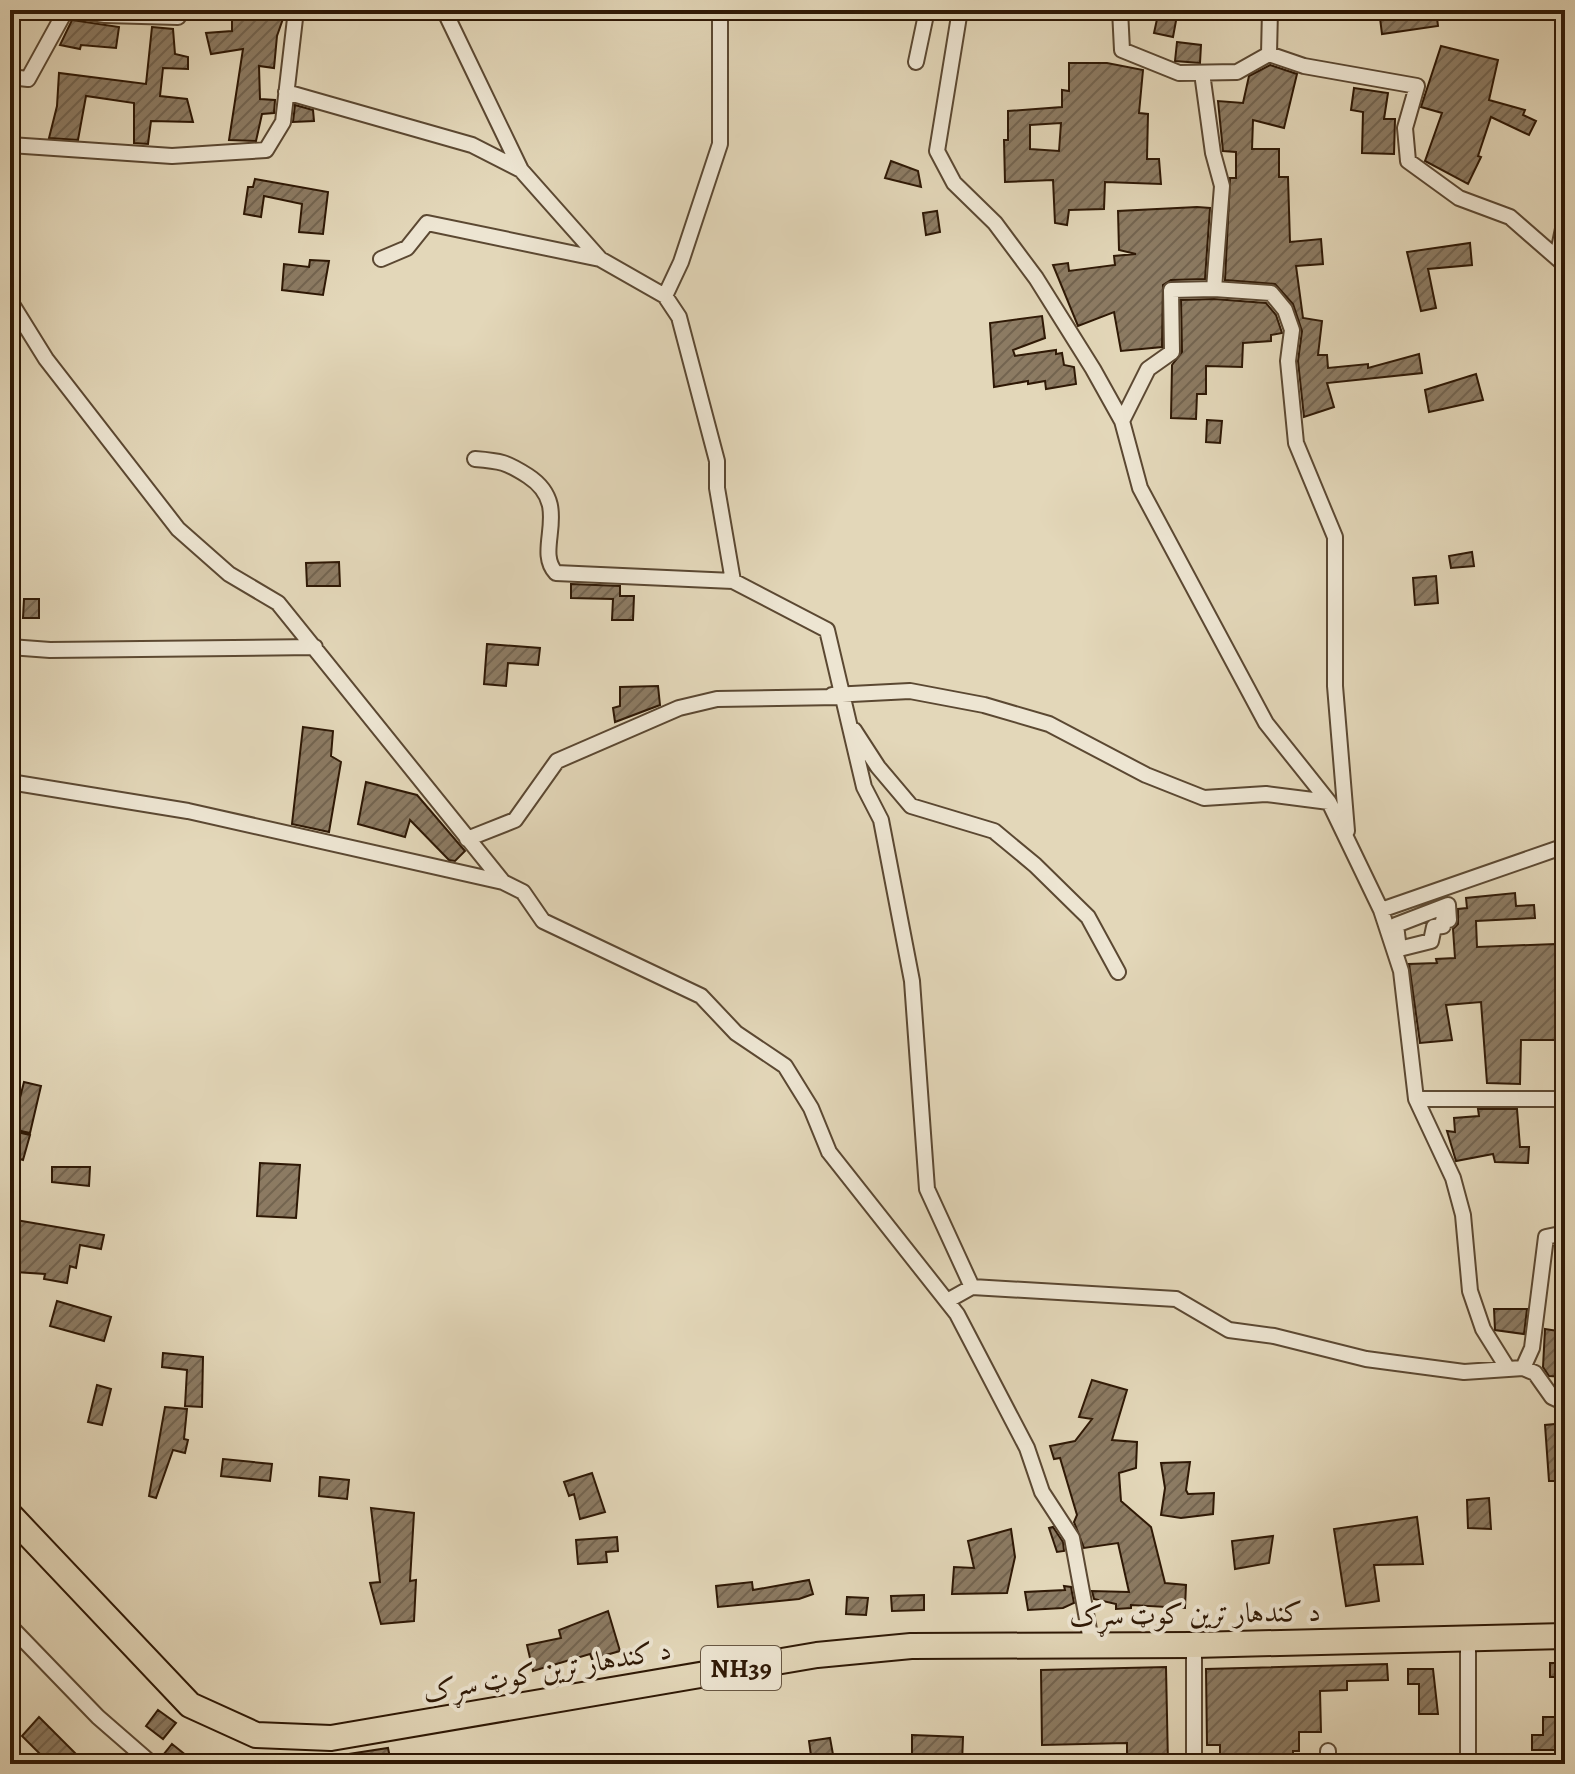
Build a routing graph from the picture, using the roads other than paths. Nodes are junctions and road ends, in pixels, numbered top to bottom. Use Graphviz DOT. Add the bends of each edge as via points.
graph roads {
  1 [pos="69,10"];
  2 [pos="296,10"];
  3 [pos="444,10"];
  4 [pos="720,10"];
  5 [pos="927,10"];
  6 [pos="960,10"];
  7 [pos="1120,10"];
  8 [pos="1270,10"];
  9 [pos="178,17"];
  10 [pos="1269,54"];
  11 [pos="916,62"];
  12 [pos="1202,73"];
  13 [pos="10,77"];
  14 [pos="286,92"];
  15 [pos="10,145"];
  16 [pos="521,170"];
  17 [pos="1565,219"];
  18 [pos="381,259"];
  19 [pos="600,259"];
  20 [pos="1561,261"];
  21 [pos="1214,289"];
  22 [pos="665,296"];
  23 [pos="10,301"];
  24 [pos="1122,421"];
  25 [pos="475,459"];
  26 [pos="733,581"];
  27 [pos="10,647"];
  28 [pos="315,647"];
  29 [pos="841,697"];
  30 [pos="10,782"];
  31 [pos="1329,802"];
  32 [pos="467,839"];
  33 [pos="1348,842"];
  34 [pos="1565,846"];
  35 [pos="503,882"];
  36 [pos="1381,910"];
  37 [pos="1118,972"];
  38 [pos="1416,1099"];
  39 [pos="1565,1099"];
  40 [pos="1565,1233"];
  41 [pos="972,1287"];
  42 [pos="947,1301"];
  43 [pos="1516,1368"];
  44 [pos="1565,1403"];
  45 [pos="10,1515"];
  46 [pos="10,1626"];
  47 [pos="1565,1636"];
  48 [pos="1468,1639"];
  49 [pos="1194,1645"];
  50 [pos="1092,1646"];
  51 [pos="152,1764"];
  52 [pos="1194,1764"];
  53 [pos="1468,1764"];
  1 -- 9 [label="street"];
  1 -- 13 [label="street" via="28,79"];
  2 -- 14 [label="street"];
  3 -- 16 [label="street"];
  4 -- 22 [label="street" via="720,144"];
  5 -- 11 [label="street"];
  6 -- 24 [label="street" via="937,151 954,183 995,223 1036,278"];
  7 -- 12 [label="street" via="1122,50 1179,73"];
  8 -- 10 [label="street"];
  10 -- 12 [label="street" via="1237,72"];
  10 -- 20 [label="street" via="1304,66 1417,86 1405,128 1408,161 1459,198 1510,217"];
  12 -- 21 [label="street" via="1222,186"];
  14 -- 15 [label="street" via="283,122 270,147 258,153 133,155"];
  14 -- 16 [label="street" via="472,145"];
  16 -- 19 [label="street"];
  17 -- 20 [label="street"];
  18 -- 19 [label="street" via="407,248 427,223"];
  19 -- 22 [label="street"];
  21 -- 24 [label="street" via="1171,290 1172,352 1148,369"];
  21 -- 33 [label="street" via="1271,293 1292,330 1288,361 1296,443 1335,537 1335,686"];
  22 -- 26 [label="street" via="679,317 717,461"];
  23 -- 28 [label="street" via="46,359 178,529 229,574 278,603"];
  24 -- 31 [label="street" via="1140,488 1266,723"];
  25 -- 26 [label="street" via="506,461 544,487 556,573"];
  26 -- 29 [label="street" via="827,630"];
  27 -- 28 [label="street"];
  28 -- 32 [label="street"];
  29 -- 32 [label="street" via="717,699 679,708 557,761 515,820"];
  29 -- 41 [label="street" via="864,787 881,820 912,981 927,1189"];
  30 -- 35 [label="street" via="188,811"];
  31 -- 33 [label="street"];
  31 -- 37 [label="street" via="1266,794 1204,798 1146,775 1049,724 984,705 910,691 832,694 878,767 911,806 994,831 1088,917"];
  32 -- 35 [label="street"];
  33 -- 36 [label="street"];
  34 -- 36 [label="street"];
  35 -- 42 [label="street" via="523,892 543,921 701,996 736,1033 785,1066 811,1108 829,1152"];
  36 -- 38 [label="street" via="1401,971"];
  38 -- 39 [label="street"];
  38 -- 43 [label="street" via="1453,1178 1463,1215 1470,1291 1483,1329"];
  40 -- 43 [label="street" via="1546,1237 1532,1348"];
  41 -- 42 [label="street"];
  41 -- 43 [label="street" via="1176,1299 1229,1330 1380,1361 1464,1372"];
  42 -- 50 [label="street" via="1027,1448 1042,1492 1072,1538"];
  43 -- 44 [label="street" via="1535,1373 1552,1397"];
  45 -- 50 [label="main road, د کندهار ترين کوټ سړک / NH39" via="190,1705 256,1735 331,1738 817,1655 911,1646"];
  46 -- 51 [label="street"];
  47 -- 48 [label="main road, د کندهار ترين کوټ سړک / NH39"];
  48 -- 49 [label="main road, د کندهار ترين کوټ سړک / NH39"];
  48 -- 53 [label="street"];
  49 -- 50 [label="main road, د کندهار ترين کوټ سړک / NH39"];
  49 -- 52 [label="street"];
}
